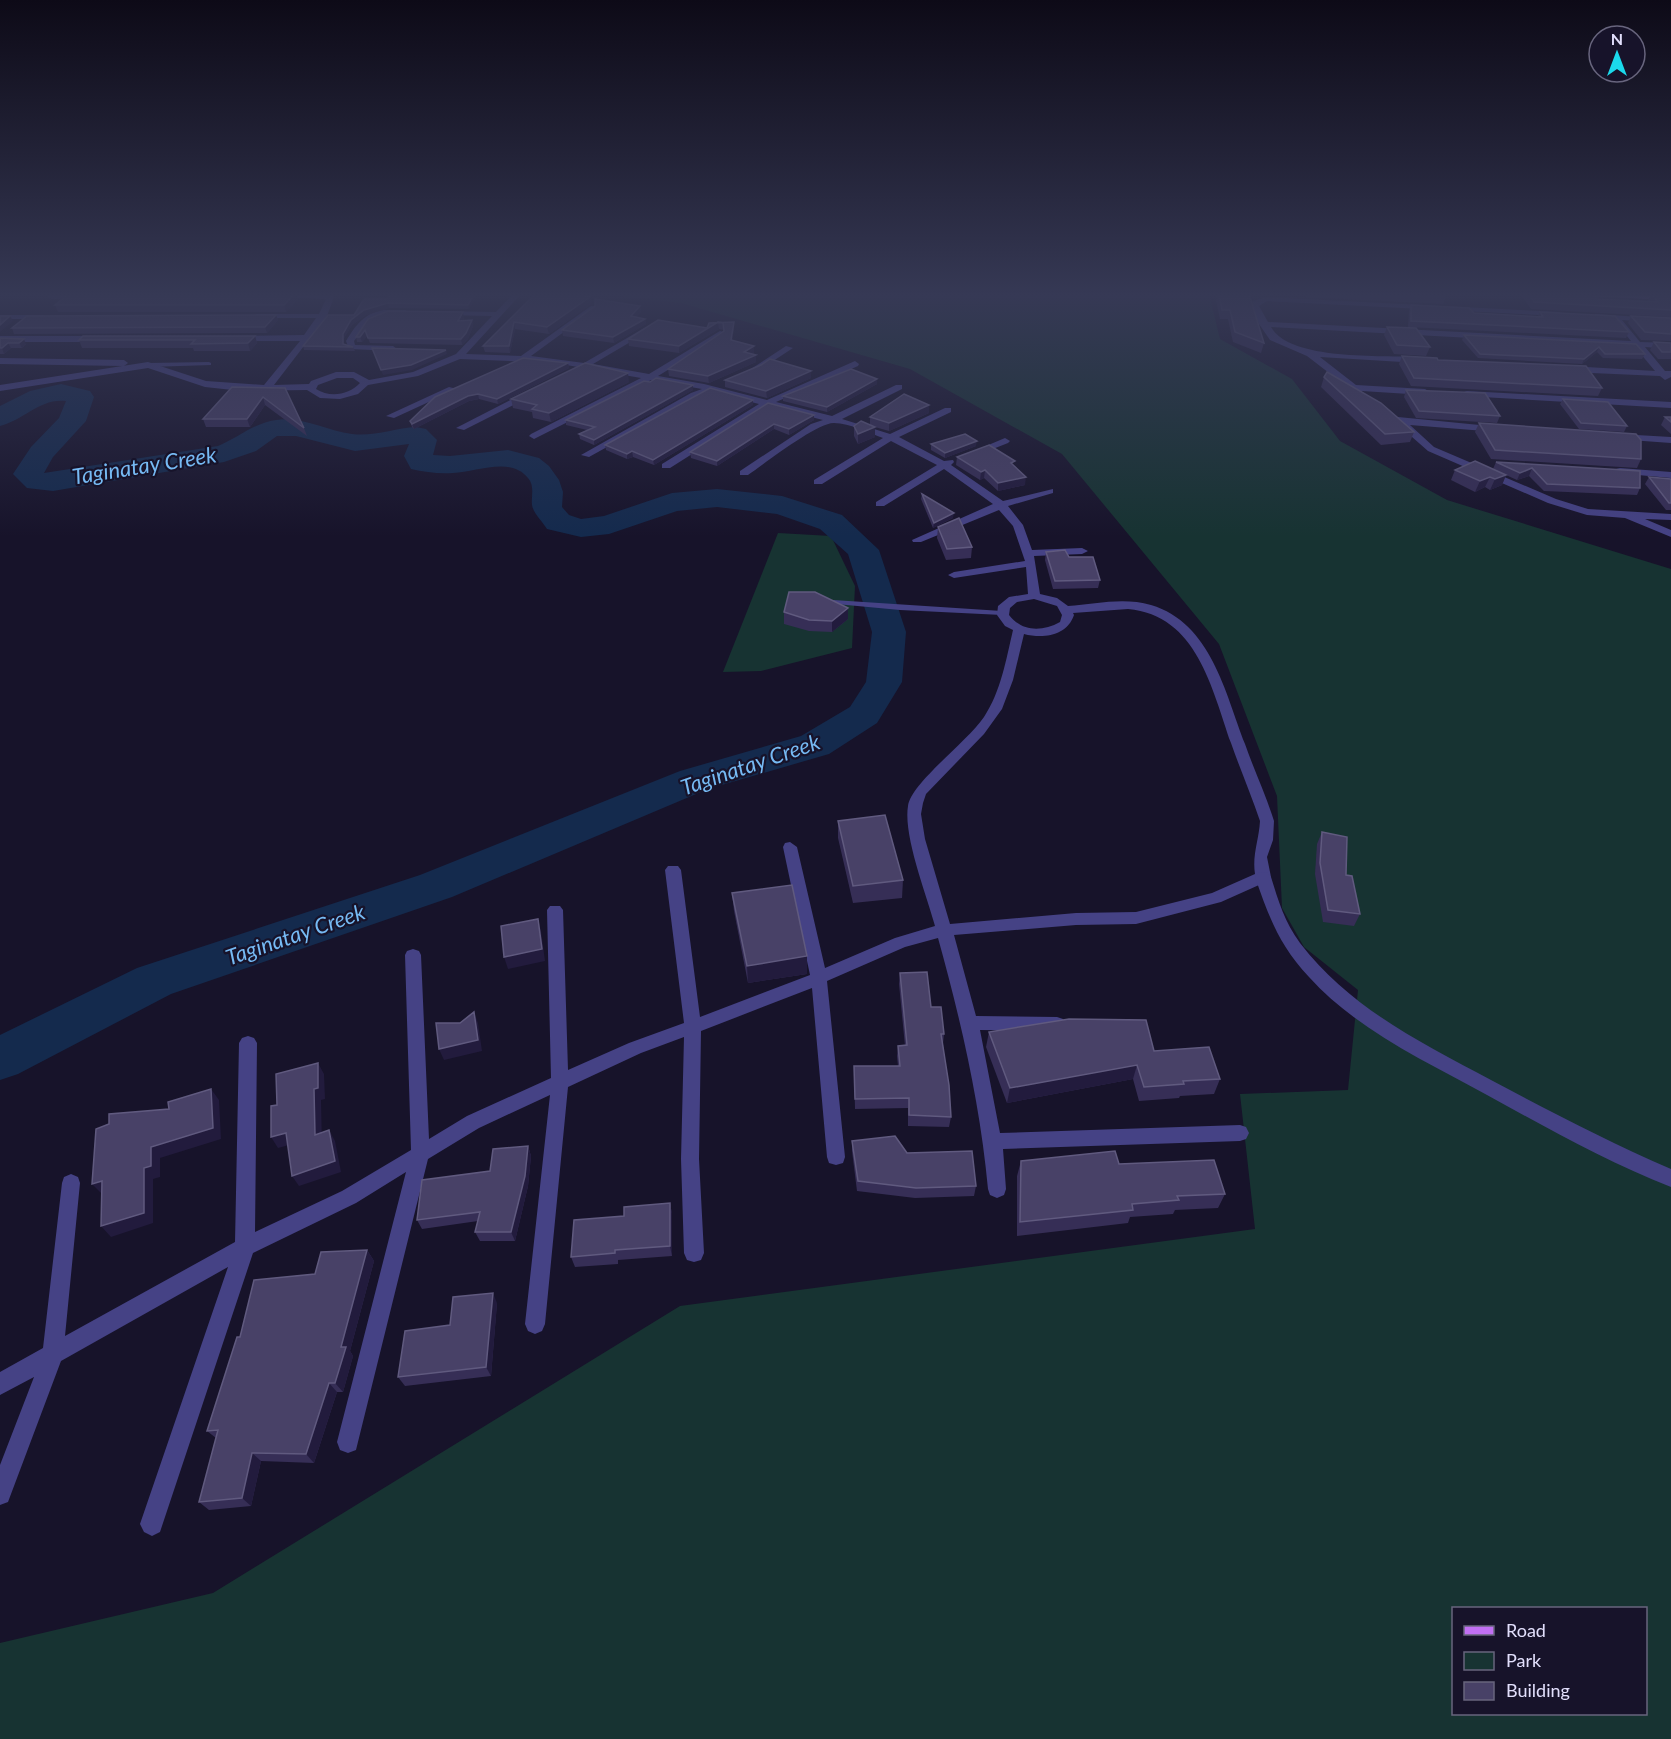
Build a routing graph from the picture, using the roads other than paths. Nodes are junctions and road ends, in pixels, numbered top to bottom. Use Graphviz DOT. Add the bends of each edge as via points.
graph roads {
  1 [pos="83,375"];
  2 [pos="178,375"];
  3 [pos="276,375"];
  4 [pos="339,375"];
  5 [pos="349,375"];
  6 [pos="405,375"];
  7 [pos="635,375"];
  8 [pos="654,375"];
  9 [pos="831,375"];
  10 [pos="1338,375"];
  11 [pos="649,378"];
  12 [pos="363,380"];
  13 [pos="730,380"];
  14 [pos="463,385"];
  15 [pos="267,387"];
  16 [pos="311,387"];
  17 [pos="900,387"];
  18 [pos="0,388"];
  19 [pos="1352,388"];
  20 [pos="711,389"];
  21 [pos="534,391"];
  22 [pos="1434,393"];
  23 [pos="1458,394"];
  24 [pos="1368,399"];
  25 [pos="771,403"];
  26 [pos="1671,405"];
  27 [pos="948,410"];
  28 [pos="391,416"];
  29 [pos="834,419"];
  30 [pos="461,428"];
  31 [pos="1507,429"];
  32 [pos="534,436"];
  33 [pos="1612,436"];
  34 [pos="891,437"];
  35 [pos="1671,440"];
  36 [pos="1005,441"];
  37 [pos="586,455"];
  38 [pos="1462,462"];
  39 [pos="943,464"];
  40 [pos="1496,464"];
  41 [pos="666,466"];
  42 [pos="1605,471"];
  43 [pos="744,473"];
  44 [pos="1671,475"];
  45 [pos="818,482"];
  46 [pos="1049,491"];
  47 [pos="880,504"];
  48 [pos="1000,505"];
  49 [pos="1627,515"];
  50 [pos="1671,517"];
  51 [pos="1671,534"];
  52 [pos="916,540"];
  53 [pos="1082,551"];
  54 [pos="1030,558"];
  55 [pos="954,575"];
  56 [pos="1034,596"];
  57 [pos="836,602"];
  58 [pos="1066,610"];
  59 [pos="1002,613"];
  60 [pos="1018,629"];
  61 [pos="790,847"];
  62 [pos="673,870"];
  63 [pos="1263,877"];
  64 [pos="555,910"];
  65 [pos="944,930"];
  66 [pos="413,955"];
  67 [pos="819,978"];
  68 [pos="970,1023"];
  69 [pos="1071,1024"];
  70 [pos="693,1027"];
  71 [pos="248,1043"];
  72 [pos="560,1082"];
  73 [pos="1240,1133"];
  74 [pos="994,1141"];
  75 [pos="420,1154"];
  76 [pos="836,1157"];
  77 [pos="1671,1178"];
  78 [pos="71,1183"];
  79 [pos="997,1189"];
  80 [pos="245,1247"];
  81 [pos="694,1253"];
  82 [pos="535,1324"];
  83 [pos="53,1355"];
  84 [pos="0,1384"];
  85 [pos="348,1442"];
  86 [pos="0,1494"];
  87 [pos="152,1524"];
  1 -- 18 [label="street"];
  2 -- 15 [label="street" via="205,384"];
  3 -- 15 [label="street"];
  4 -- 16 [label="street"];
  5 -- 12 [label="street"];
  6 -- 12 [label="street"];
  7 -- 11 [label="street"];
  8 -- 11 [label="street"];
  9 -- 25 [label="street"];
  10 -- 19 [label="street"];
  11 -- 20 [label="street"];
  11 -- 32 [label="street"];
  12 -- 16 [label="street" via="359,390 335,396 314,393"];
  13 -- 20 [label="street"];
  14 -- 28 [label="street"];
  15 -- 16 [label="street"];
  17 -- 29 [label="street"];
  19 -- 22 [label="street"];
  19 -- 24 [label="street"];
  20 -- 25 [label="street"];
  20 -- 37 [label="street"];
  21 -- 30 [label="street"];
  23 -- 26 [label="street"];
  25 -- 29 [label="street"];
  25 -- 41 [label="street" via="754,409"];
  27 -- 34 [label="street"];
  29 -- 34 [label="street"];
  29 -- 43 [label="street" via="814,426"];
  31 -- 38 [label="street" via="1397,419 1421,442"];
  33 -- 35 [label="street"];
  34 -- 39 [label="street"];
  34 -- 45 [label="street"];
  36 -- 39 [label="street"];
  38 -- 40 [label="street"];
  38 -- 49 [label="street" via="1552,501 1587,512"];
  39 -- 47 [label="street"];
  39 -- 48 [label="street"];
  42 -- 44 [label="street"];
  46 -- 48 [label="street"];
  48 -- 52 [label="street"];
  48 -- 54 [label="street" via="1018,525"];
  49 -- 50 [label="street"];
  49 -- 51 [label="street"];
  53 -- 54 [label="street"];
  54 -- 55 [label="street"];
  54 -- 56 [label="street"];
  56 -- 58 [label="street" via="1053,600"];
  56 -- 59 [label="street" via="1011,600"];
  57 -- 59 [label="lane"];
  58 -- 60 [label="street" via="1068,619 1054,631"];
  58 -- 63 [label="street" via="1149,608 1169,617 1196,645 1212,670 1267,821 1260,857"];
  59 -- 60 [label="street"];
  60 -- 65 [label="street" via="995,708 915,800 918,839"];
  61 -- 67 [label="street"];
  62 -- 70 [label="street"];
  63 -- 65 [label="street" via="1215,898 1136,918"];
  63 -- 77 [label="street" via="1278,922 1293,946 1315,973 1359,1013 1590,1142"];
  64 -- 72 [label="street"];
  65 -- 67 [label="street" via="901,942"];
  65 -- 68 [label="street"];
  66 -- 75 [label="street"];
  67 -- 70 [label="street"];
  67 -- 76 [label="street"];
  68 -- 69 [label="street"];
  68 -- 74 [label="street"];
  70 -- 72 [label="street" via="634,1048"];
  70 -- 81 [label="street" via="690,1160"];
  71 -- 80 [label="street"];
  72 -- 75 [label="street" via="473,1122"];
  72 -- 82 [label="street"];
  73 -- 74 [label="street"];
  74 -- 79 [label="street"];
  75 -- 80 [label="street" via="348,1197"];
  75 -- 85 [label="street"];
  78 -- 83 [label="street"];
  80 -- 83 [label="street"];
  80 -- 87 [label="street"];
  83 -- 84 [label="street"];
  83 -- 86 [label="street"];
}
